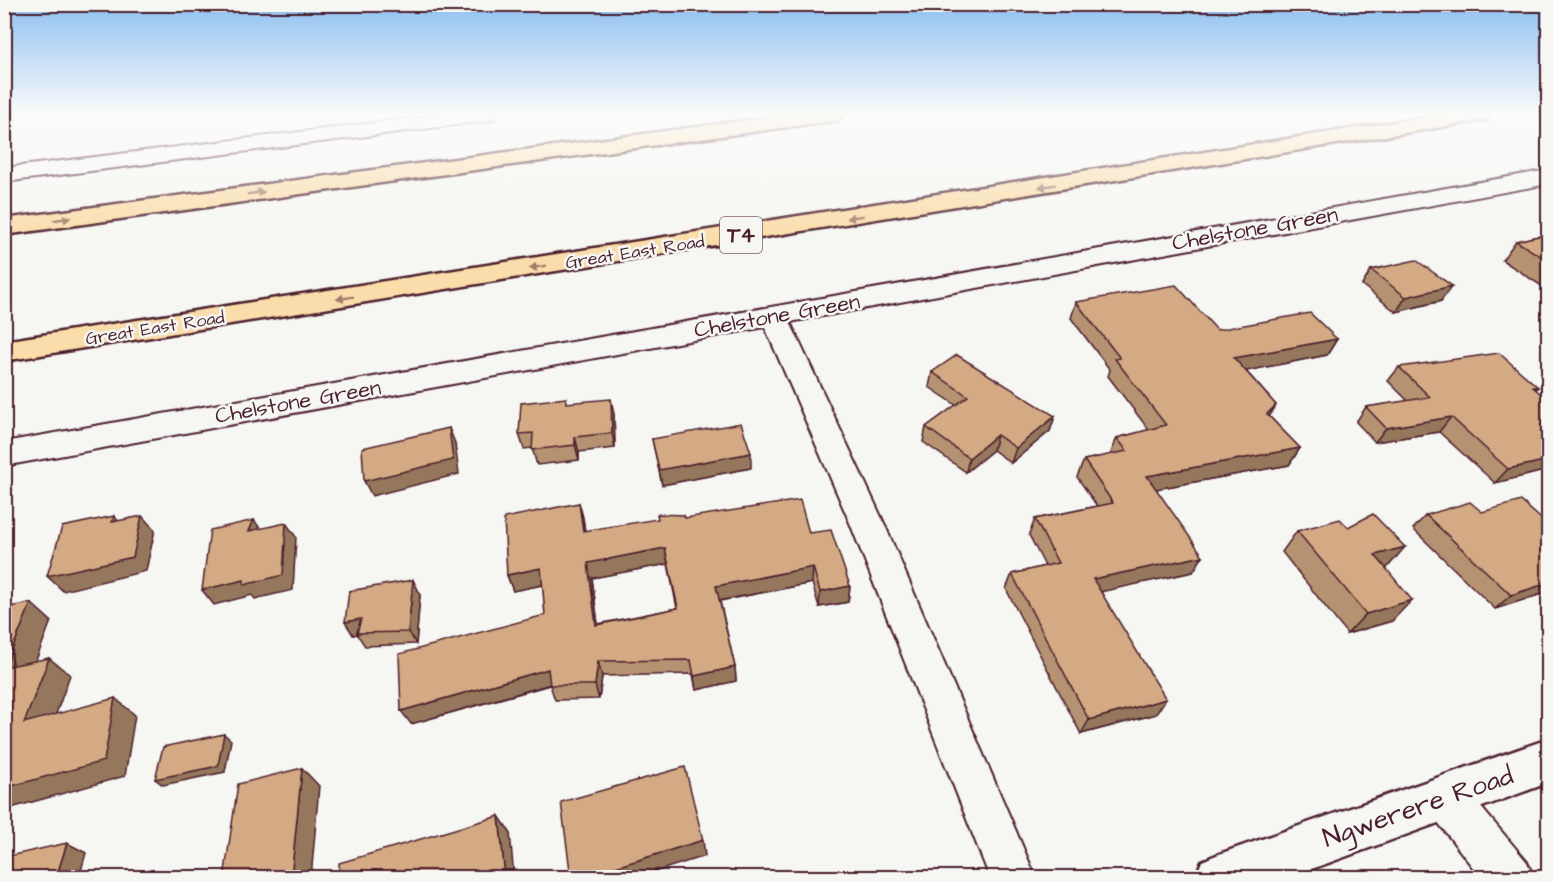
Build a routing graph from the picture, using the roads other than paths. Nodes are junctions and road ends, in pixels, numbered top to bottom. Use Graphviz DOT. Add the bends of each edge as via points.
graph roads {
  1 [pos="155,156"];
  2 [pos="527,156"];
  3 [pos="1230,156"];
  4 [pos="4,175"];
  5 [pos="1548,177"];
  6 [pos="4,227"];
  7 [pos="774,317"];
  8 [pos="4,351"];
  9 [pos="4,454"];
  10 [pos="1548,761"];
  11 [pos="1445,797"];
  12 [pos="1013,878"];
  13 [pos="1220,878"];
  14 [pos="1512,878"];
  1 -- 4 [label="street"];
  6 -- 2 [label="main road, one-way"];
  3 -- 8 [label="main road, Great East Road / T4, one-way"];
  5 -- 7 [label="street, Chelstone Green"];
  7 -- 9 [label="street, Chelstone Green"];
  7 -- 12 [label="street" via="867,523"];
  10 -- 11 [label="street, Ngwerere Road"];
  11 -- 13 [label="street, Ngwerere Road"];
  11 -- 14 [label="street"];
}
